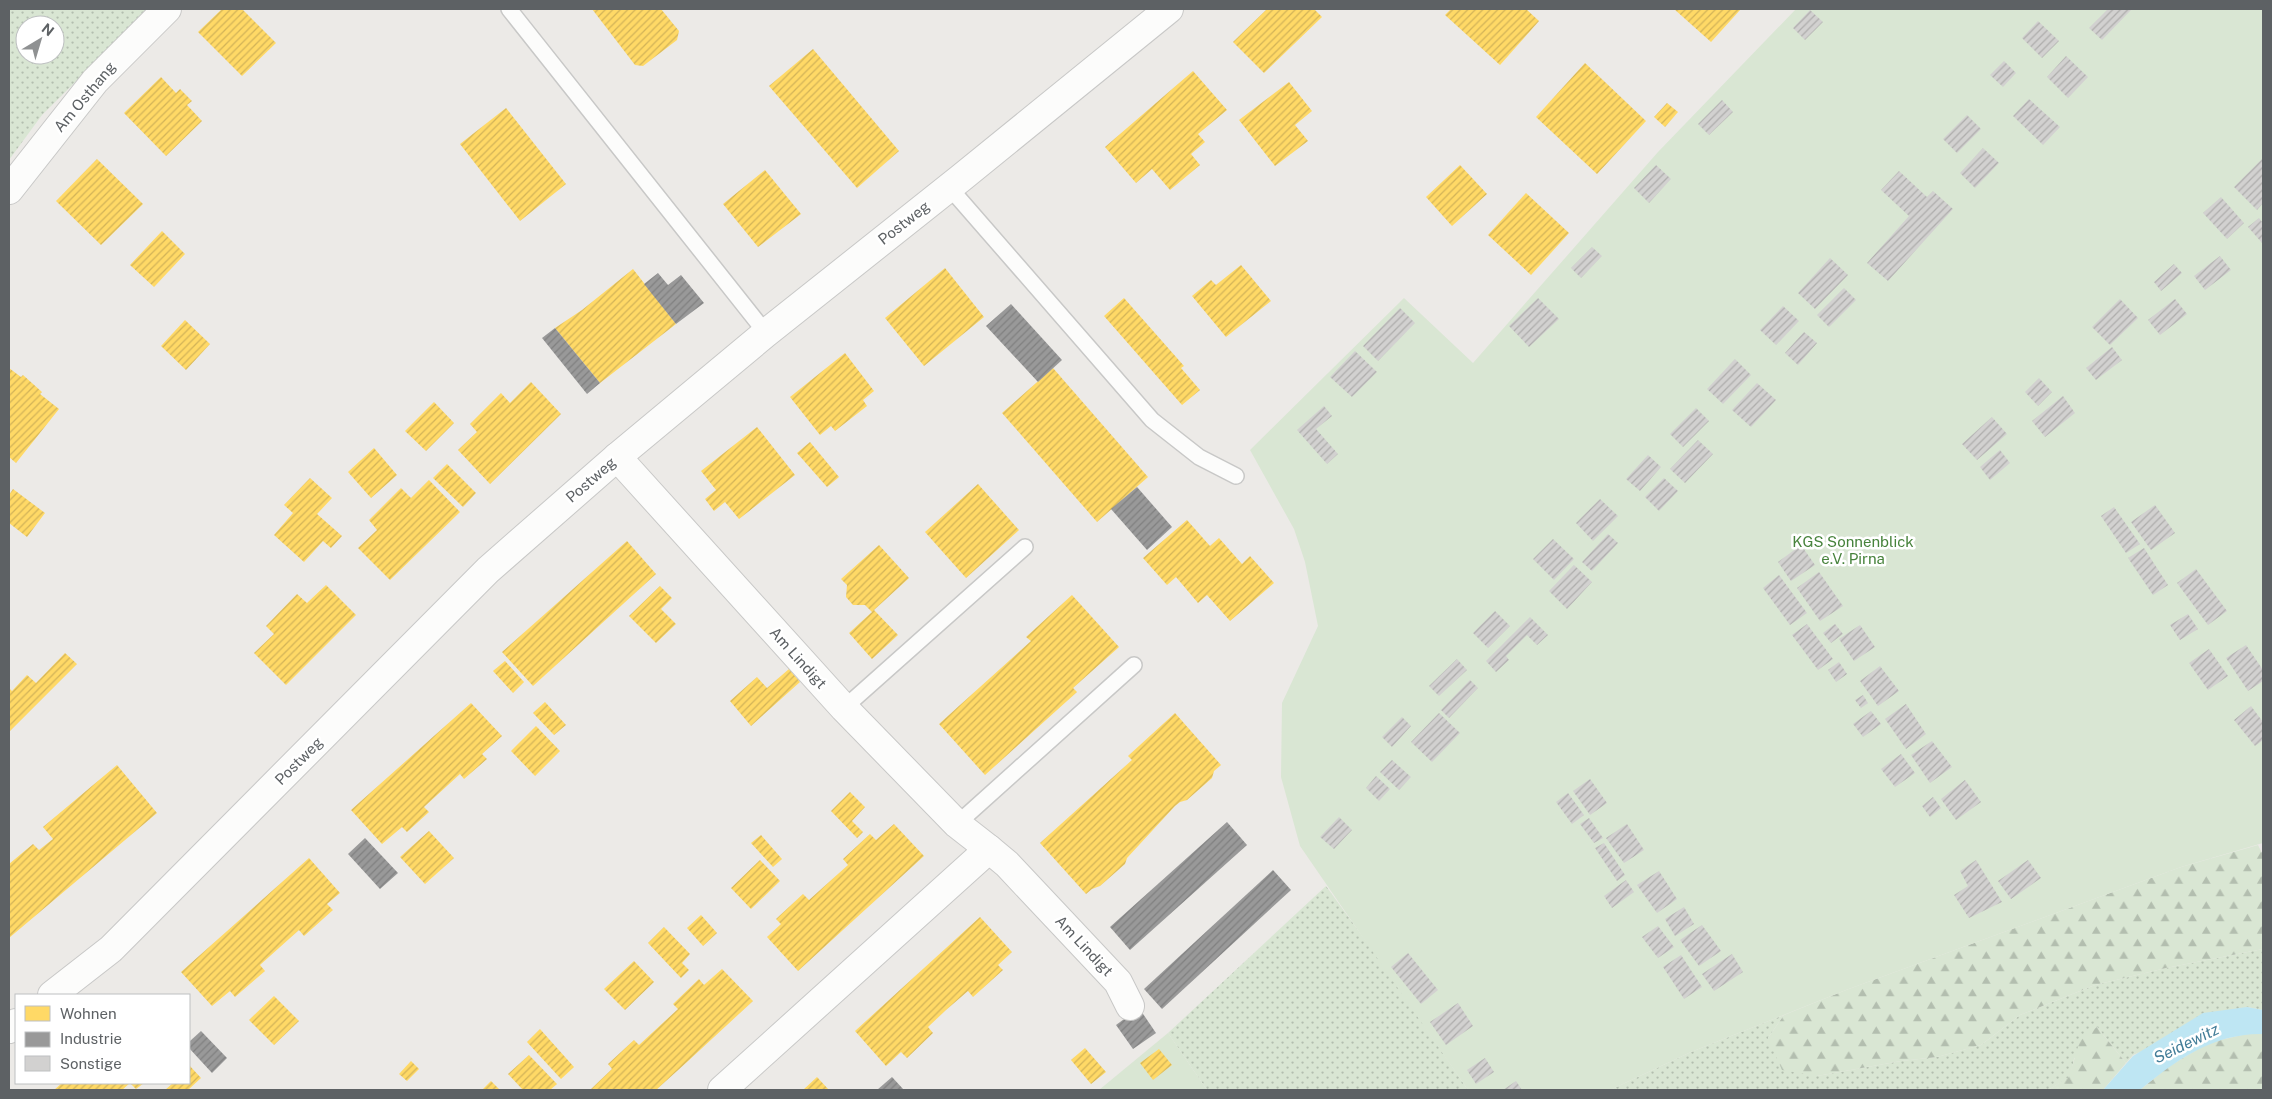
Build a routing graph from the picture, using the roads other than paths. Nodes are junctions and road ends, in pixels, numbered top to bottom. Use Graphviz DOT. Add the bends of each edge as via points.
graph roads {
  1 [pos="167,9"];
  2 [pos="509,9"];
  3 [pos="1155,13"];
  4 [pos="949,187"];
  5 [pos="9,190"];
  6 [pos="766,333"];
  7 [pos="617,457"];
  8 [pos="1236,476"];
  9 [pos="1025,547"];
  10 [pos="1134,665"];
  11 [pos="844,708"];
  12 [pos="957,824"];
  13 [pos="989,849"];
  14 [pos="53,994"];
  15 [pos="1130,1006"];
  16 [pos="722,1090"];
  1 -- 5 [label="street, Am Osthang" via="95,81"];
  2 -- 6 [label="lane"];
  3 -- 4 [label="street, Postweg"];
  4 -- 6 [label="street, Postweg"];
  4 -- 8 [label="lane" via="1152,420 1199,457"];
  6 -- 7 [label="street, Postweg"];
  7 -- 11 [label="street, Am Lindigt"];
  7 -- 14 [label="street, Postweg" via="488,570 111,949"];
  9 -- 11 [label="lane"];
  10 -- 12 [label="lane"];
  11 -- 12 [label="street, Am Lindigt"];
  12 -- 13 [label="street, Am Lindigt"];
  13 -- 15 [label="street, Am Lindigt" via="1118,982"];
  13 -- 16 [label="street"];
}
